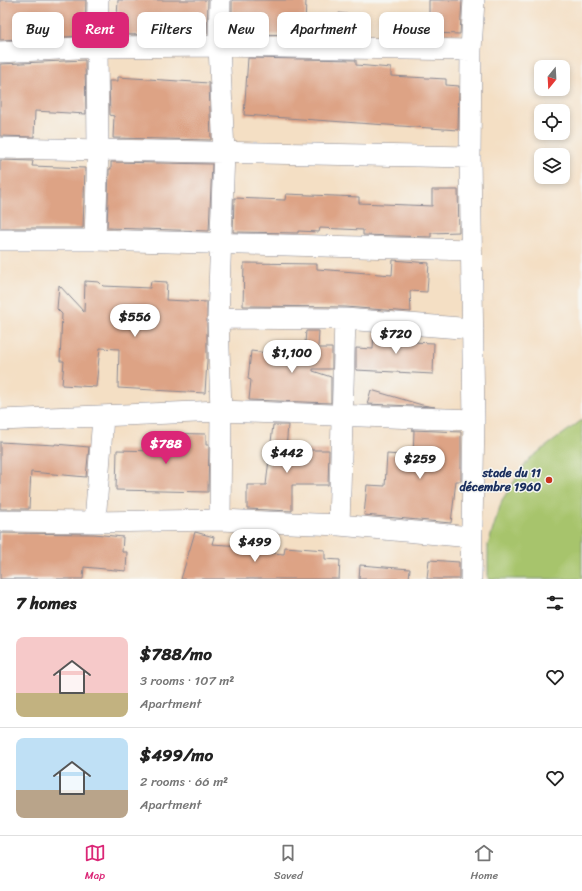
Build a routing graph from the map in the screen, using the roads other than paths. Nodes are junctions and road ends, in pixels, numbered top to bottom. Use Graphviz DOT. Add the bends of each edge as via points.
graph roads {
  1 [pos="98,0"];
  2 [pos="220,0"];
  3 [pos="474,0"];
  4 [pos="98,12"];
  5 [pos="220,12"];
  6 [pos="214,46"];
  7 [pos="129,47"];
  8 [pos="269,47"];
  9 [pos="78,48"];
  10 [pos="97,48"];
  11 [pos="219,48"];
  12 [pos="471,50"];
  13 [pos="0,52"];
  14 [pos="0,148"];
  15 [pos="98,150"];
  16 [pos="224,152"];
  17 [pos="470,157"];
  18 [pos="0,240"];
  19 [pos="95,240"];
  20 [pos="220,243"];
  21 [pos="471,250"];
  22 [pos="218,318"];
  23 [pos="345,319"];
  24 [pos="473,329"];
  25 [pos="221,411"];
  26 [pos="342,415"];
  27 [pos="103,417"];
  28 [pos="0,420"];
  29 [pos="474,420"];
  30 [pos="220,520"];
  31 [pos="0,521"];
  32 [pos="95,522"];
  33 [pos="339,525"];
  34 [pos="471,537"];
  35 [pos="471,579"];
  1 -- 4 [label="street"];
  2 -- 5 [label="street"];
  3 -- 12 [label="street"];
  6 -- 7 [label="street"];
  8 -- 12 [label="street"];
  9 -- 13 [label="street"];
  10 -- 15 [label="street"];
  11 -- 16 [label="street"];
  12 -- 17 [label="street"];
  14 -- 15 [label="street"];
  15 -- 16 [label="street"];
  15 -- 19 [label="street"];
  16 -- 17 [label="street"];
  16 -- 20 [label="street"];
  17 -- 21 [label="street"];
  18 -- 19 [label="street"];
  19 -- 20 [label="street"];
  20 -- 21 [label="street"];
  20 -- 22 [label="street"];
  21 -- 24 [label="street"];
  22 -- 23 [label="street"];
  22 -- 25 [label="street"];
  23 -- 24 [label="street"];
  23 -- 26 [label="street"];
  24 -- 29 [label="street"];
  25 -- 26 [label="street"];
  25 -- 27 [label="street"];
  25 -- 30 [label="street"];
  26 -- 29 [label="street"];
  26 -- 33 [label="street"];
  27 -- 28 [label="street"];
  27 -- 32 [label="street"];
  29 -- 34 [label="street"];
  30 -- 32 [label="street"];
  30 -- 33 [label="street"];
  31 -- 32 [label="street"];
  33 -- 34 [label="street"];
  34 -- 35 [label="street"];
}
